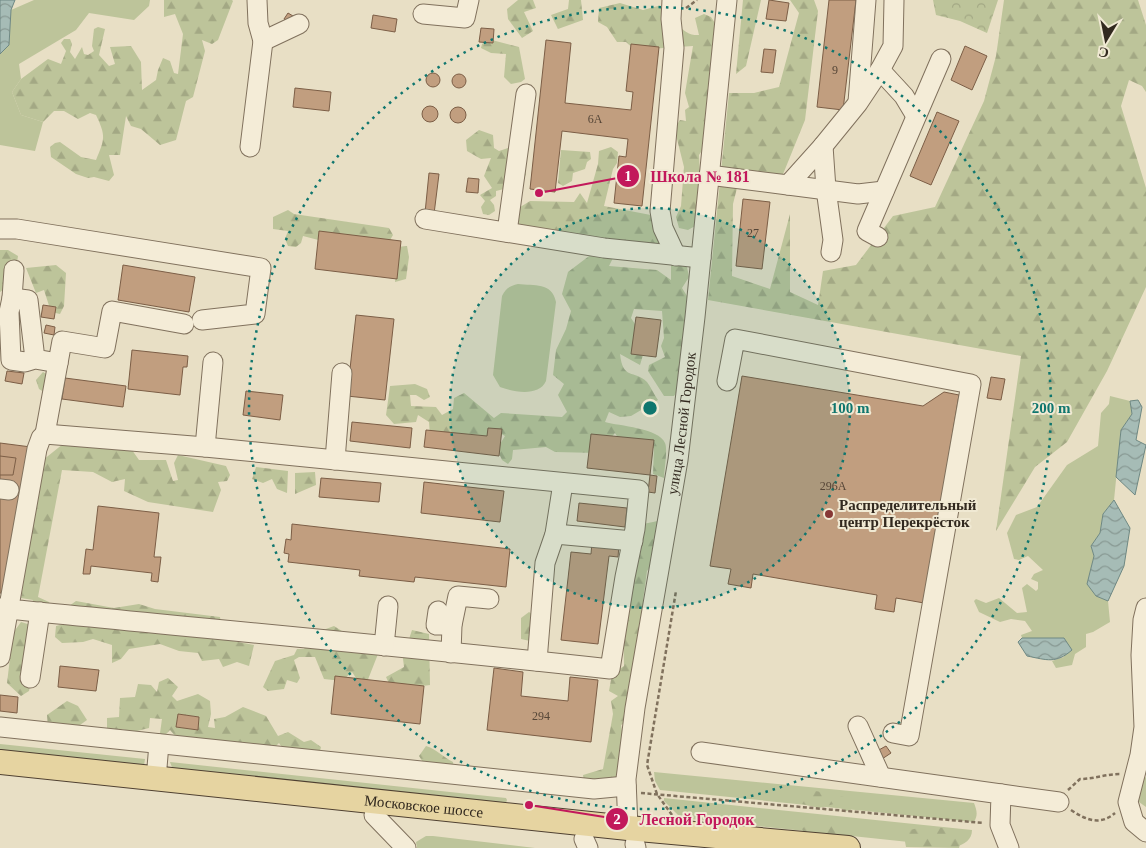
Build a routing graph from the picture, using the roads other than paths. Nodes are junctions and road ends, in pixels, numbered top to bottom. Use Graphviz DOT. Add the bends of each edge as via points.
graph roads {
  1 [pos="257,0"];
  2 [pos="469,0"];
  3 [pos="672,0"];
  4 [pos="727,0"];
  5 [pos="866,0"];
  6 [pos="894,0"];
  7 [pos="423,14"];
  8 [pos="299,24"];
  9 [pos="263,41"];
  10 [pos="940,59"];
  11 [pos="880,70"];
  12 [pos="526,94"];
  13 [pos="858,103"];
  14 [pos="916,116"];
  15 [pos="823,146"];
  16 [pos="250,147"];
  17 [pos="709,175"];
  18 [pos="788,185"];
  19 [pos="826,189"];
  20 [pos="884,191"];
  21 [pos="425,219"];
  22 [pos="0,229"];
  23 [pos="507,232"];
  24 [pos="878,237"];
  25 [pos="831,252"];
  26 [pos="676,256"];
  27 [pos="700,258"];
  28 [pos="14,270"];
  29 [pos="202,320"];
  30 [pos="184,324"];
  31 [pos="213,362"];
  32 [pos="58,363"];
  33 [pos="342,373"];
  34 [pos="728,381"];
  35 [pos="45,434"];
  36 [pos="204,447"];
  37 [pos="335,460"];
  38 [pos="563,483"];
  39 [pos="555,534"];
  40 [pos="633,541"];
  41 [pos="489,599"];
  42 [pos="388,606"];
  43 [pos="1146,608"];
  44 [pos="4,609"];
  45 [pos="438,611"];
  46 [pos="40,612"];
  47 [pos="452,625"];
  48 [pos="384,646"];
  49 [pos="451,653"];
  50 [pos="0,657"];
  51 [pos="537,661"];
  52 [pos="30,678"];
  53 [pos="0,726"];
  54 [pos="858,726"];
  55 [pos="893,733"];
  56 [pos="158,744"];
  57 [pos="701,752"];
  58 [pos="0,762"];
  59 [pos="881,777"];
  60 [pos="0,778"];
  61 [pos="156,779"];
  62 [pos="626,786"];
  63 [pos="1001,794"];
  64 [pos="1064,800"];
  65 [pos="374,815"];
  66 [pos="1146,832"];
  67 [pos="633,840"];
  68 [pos="586,844"];
  69 [pos="406,848"];
  70 [pos="688,848"];
  71 [pos="848,848"];
  72 [pos="1009,848"];
  1 -- 9 [label="street"];
  2 -- 7 [label="street" via="466,18"];
  3 -- 26 [label="street" via="674,48 660,211 663,228"];
  4 -- 17 [label="street, улица Лесной Городок"];
  5 -- 13 [label="street"];
  6 -- 11 [label="street" via="893,46"];
  8 -- 9 [label="street"];
  9 -- 16 [label="street"];
  10 -- 14 [label="street"];
  11 -- 13 [label="street"];
  11 -- 14 [label="street" via="904,96"];
  12 -- 23 [label="street"];
  13 -- 15 [label="street"];
  14 -- 20 [label="street"];
  15 -- 18 [label="street"];
  15 -- 19 [label="street"];
  17 -- 18 [label="street"];
  17 -- 27 [label="street, улица Лесной Городок"];
  18 -- 19 [label="street"];
  19 -- 20 [label="street" via="858,194"];
  19 -- 25 [label="street" via="833,240"];
  20 -- 24 [label="street" via="867,231"];
  21 -- 23 [label="street"];
  22 -- 29 [label="street" via="261,268 255,314"];
  23 -- 26 [label="street"];
  26 -- 27 [label="street"];
  27 -- 62 [label="street, улица Лесной Городок" via="678,460 637,699"];
  28 -- 32 [label="street" via="8,312 11,360 25,362 35,359"];
  30 -- 32 [label="street" via="112,310 105,348 62,341"];
  31 -- 36 [label="street"];
  32 -- 35 [label="street"];
  33 -- 37 [label="street"];
  34 -- 55 [label="street" via="735,339 971,384 909,736"];
  35 -- 36 [label="street"];
  35 -- 44 [label="street" via="37,449"];
  36 -- 37 [label="street"];
  37 -- 38 [label="street"];
  38 -- 39 [label="street"];
  38 -- 40 [label="street" via="640,490"];
  39 -- 40 [label="street"];
  39 -- 51 [label="street" via="545,563"];
  40 -- 51 [label="street" via="610,669"];
  41 -- 47 [label="street" via="458,596"];
  42 -- 48 [label="street"];
  43 -- 66 [label="street" via="1141,655 1144,727 1128,802 1134,822"];
  44 -- 46 [label="street"];
  44 -- 50 [label="street"];
  45 -- 47 [label="street" via="436,625"];
  46 -- 48 [label="street"];
  46 -- 52 [label="street"];
  47 -- 49 [label="street"];
  48 -- 49 [label="street"];
  49 -- 51 [label="street"];
  53 -- 56 [label="street"];
  54 -- 59 [label="street"];
  56 -- 61 [label="street"];
  56 -- 62 [label="street" via="594,790"];
  57 -- 59 [label="street"];
  58 -- 61 [label="main road, Московское шоссе"];
  59 -- 63 [label="street"];
  60 -- 65 [label="main road, Московское шоссе"];
  61 -- 67 [label="main road, Московское шоссе"];
  62 -- 67 [label="street, улица Лесной Городок"];
  63 -- 64 [label="street"];
  63 -- 72 [label="street" via="1000,824"];
  65 -- 68 [label="main road, Московское шоссе"];
  65 -- 69 [label="street"];
  67 -- 68 [label="main road, Московское шоссе"];
  67 -- 70 [label="main road, Московское шоссе"];
  67 -- 71 [label="main road, Московское шоссе"];
}
